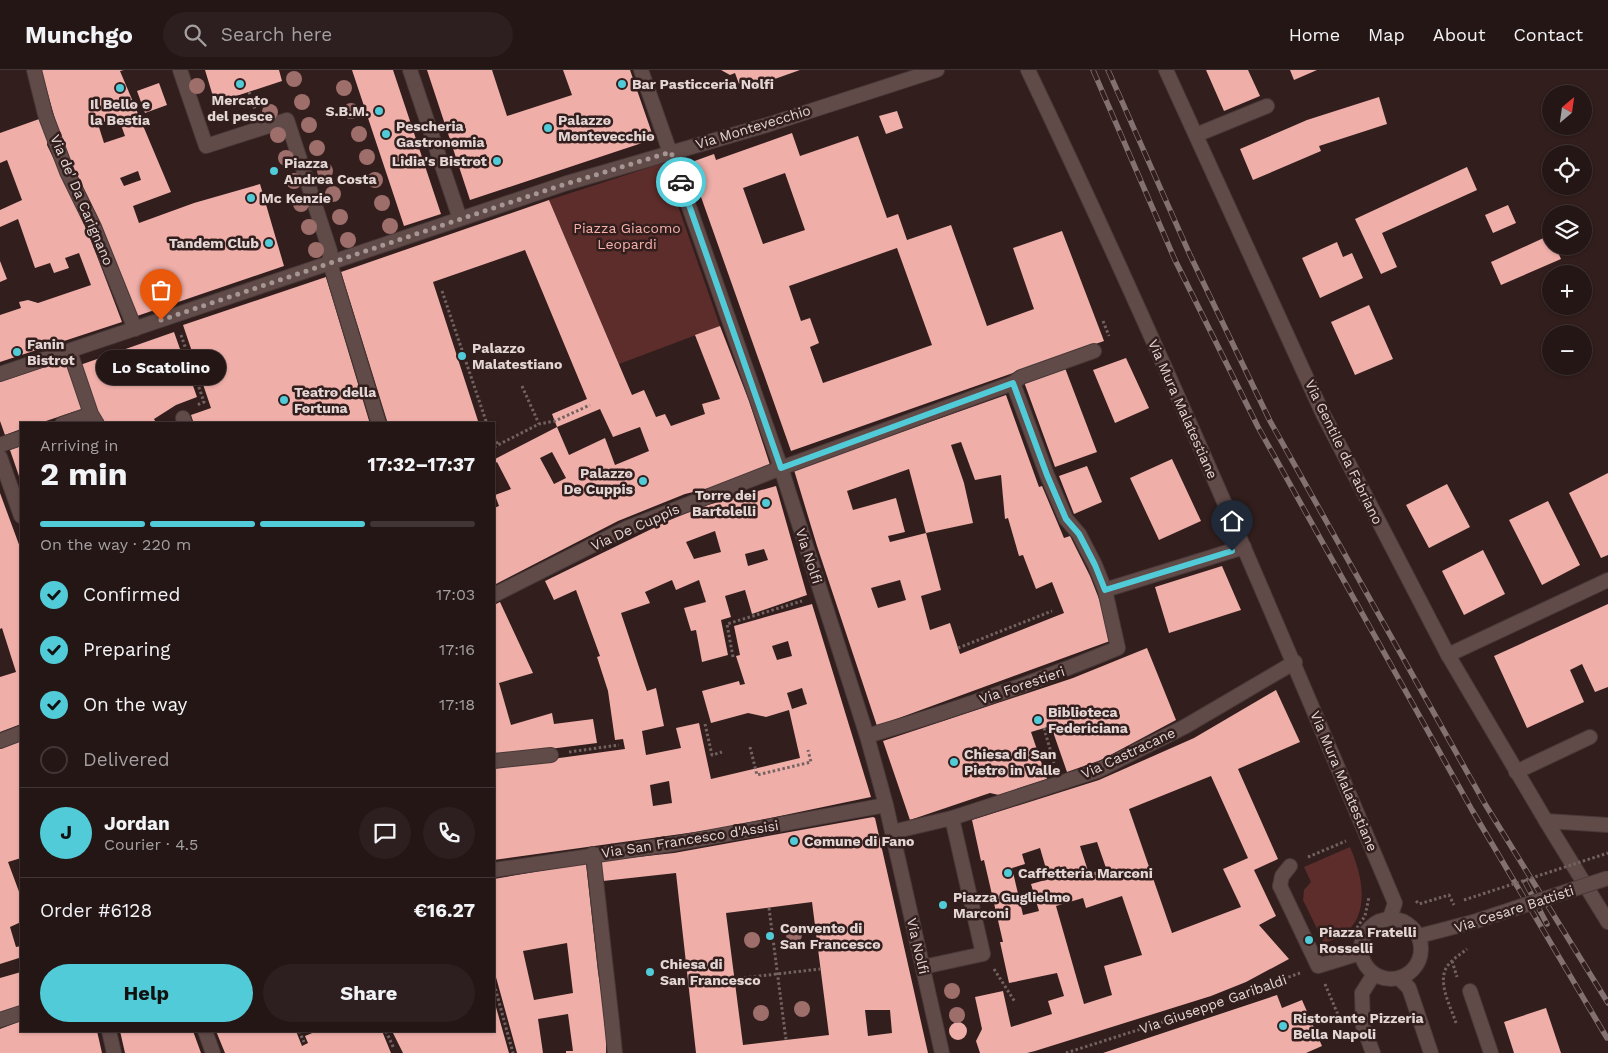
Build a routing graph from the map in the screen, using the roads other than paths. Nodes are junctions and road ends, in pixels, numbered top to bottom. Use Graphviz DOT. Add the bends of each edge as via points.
graph roads {
  1 [pos="34,70"];
  2 [pos="180,70"];
  3 [pos="410,70"];
  4 [pos="642,70"];
  5 [pos="937,70"];
  6 [pos="1028,70"];
  7 [pos="1166,70"];
  8 [pos="1267,106"];
  9 [pos="1196,135"];
  10 [pos="671,152"];
  11 [pos="460,219"];
  12 [pos="330,263"];
  13 [pos="135,329"];
  14 [pos="1094,351"];
  15 [pos="70,352"];
  16 [pos="0,374"];
  17 [pos="1013,383"];
  18 [pos="94,419"];
  19 [pos="75,422"];
  20 [pos="378,422"];
  21 [pos="20,438"];
  22 [pos="0,445"];
  23 [pos="0,457"];
  24 [pos="781,468"];
  25 [pos="20,513"];
  26 [pos="1244,548"];
  27 [pos="1608,580"];
  28 [pos="1105,590"];
  29 [pos="495,594"];
  30 [pos="1448,655"];
  31 [pos="1295,662"];
  32 [pos="20,733"];
  33 [pos="867,736"];
  34 [pos="1590,737"];
  35 [pos="0,741"];
  36 [pos="551,755"];
  37 [pos="495,761"];
  38 [pos="1516,772"];
  39 [pos="886,805"];
  40 [pos="952,818"];
  41 [pos="1546,821"];
  42 [pos="1608,825"];
  43 [pos="892,832"];
  44 [pos="593,854"];
  45 [pos="1290,866"];
  46 [pos="495,870"];
  47 [pos="1608,878"];
  48 [pos="1390,918"];
  49 [pos="1608,922"];
  50 [pos="1419,936"];
  51 [pos="1360,953"];
  52 [pos="923,968"];
  53 [pos="1374,974"];
  54 [pos="1400,978"];
  55 [pos="1470,991"];
  56 [pos="20,1013"];
  57 [pos="0,1020"];
  58 [pos="109,1032"];
  59 [pos="205,1032"];
  60 [pos="114,1053"];
  61 [pos="213,1053"];
  62 [pos="615,1053"];
  63 [pos="942,1053"];
  64 [pos="1373,1053"];
  65 [pos="1431,1053"];
  66 [pos="1492,1053"];
  1 -- 13 [label="street, Via de' Da Carignano" via="45,114 67,172 94,227"];
  2 -- 12 [label="street" via="206,146 287,120 330,251"];
  3 -- 11 [label="street"];
  4 -- 10 [label="street, Via Nolfi"];
  5 -- 10 [label="street, Via Montevecchio"];
  6 -- 26 [label="street, Via Mura Malatestiane" via="1094,209"];
  7 -- 9 [label="street, Via Gentile da Fabriano"];
  8 -- 9 [label="street"];
  9 -- 30 [label="street, Via Gentile da Fabriano" via="1323,414"];
  10 -- 11 [label="street, Via Montevecchio"];
  10 -- 24 [label="street, Via Nolfi"];
  11 -- 12 [label="street, Via Montevecchio"];
  12 -- 13 [label="street, Via Montevecchio"];
  12 -- 20 [label="street"];
  13 -- 15 [label="street, Via Montevecchio"];
  14 -- 17 [label="street, Via De Cuppis" via="1021,377"];
  15 -- 16 [label="street, Via Montevecchio"];
  15 -- 18 [label="street"];
  17 -- 24 [label="street, Via De Cuppis"];
  17 -- 28 [label="street" via="1066,519 1079,534"];
  18 -- 19 [label="street"];
  21 -- 22 [label="street"];
  23 -- 25 [label="street"];
  24 -- 29 [label="street, Via De Cuppis" via="627,528"];
  24 -- 33 [label="street, Via Nolfi"];
  26 -- 28 [label="street"];
  26 -- 31 [label="street, Via Mura Malatestiane"];
  27 -- 30 [label="street"];
  28 -- 33 [label="street, Via Forestieri" via="1118,648 1067,669"];
  30 -- 38 [label="street, Via Gentile da Fabriano"];
  31 -- 40 [label="street, Via Castracane" via="1186,726 1097,771"];
  31 -- 48 [label="street, Via Mura Malatestiane" via="1395,903"];
  32 -- 35 [label="street"];
  33 -- 39 [label="street, Via Nolfi"];
  34 -- 38 [label="street"];
  36 -- 37 [label="street"];
  38 -- 41 [label="street, Via Gentile da Fabriano"];
  39 -- 43 [label="street, Via Nolfi"];
  39 -- 44 [label="street, Via San Francesco d'Assisi" via="673,844"];
  40 -- 43 [label="street, Via Castracane"];
  40 -- 52 [label="street" via="983,954"];
  41 -- 42 [label="street"];
  41 -- 49 [label="street, Via Gentile da Fabriano"];
  43 -- 52 [label="street, Via Nolfi"];
  44 -- 46 [label="street, Via San Francesco d'Assisi"];
  44 -- 62 [label="street"];
  45 -- 51 [label="street" via="1282,876 1280,886 1318,966"];
  47 -- 50 [label="street, Via Cesare Battisti, bridge"];
  48 -- 50 [label="street" via="1407,923"];
  48 -- 51 [label="street" via="1368,928"];
  50 -- 54 [label="street" via="1421,957 1409,974"];
  51 -- 53 [label="street"];
  52 -- 63 [label="street, Via Nolfi"];
  53 -- 54 [label="street" via="1386,979"];
  53 -- 64 [label="street" via="1362,993 1363,1026"];
  54 -- 65 [label="street" via="1409,988"];
  55 -- 66 [label="street"];
  56 -- 57 [label="street"];
  58 -- 60 [label="street"];
  59 -- 61 [label="street"];
}
